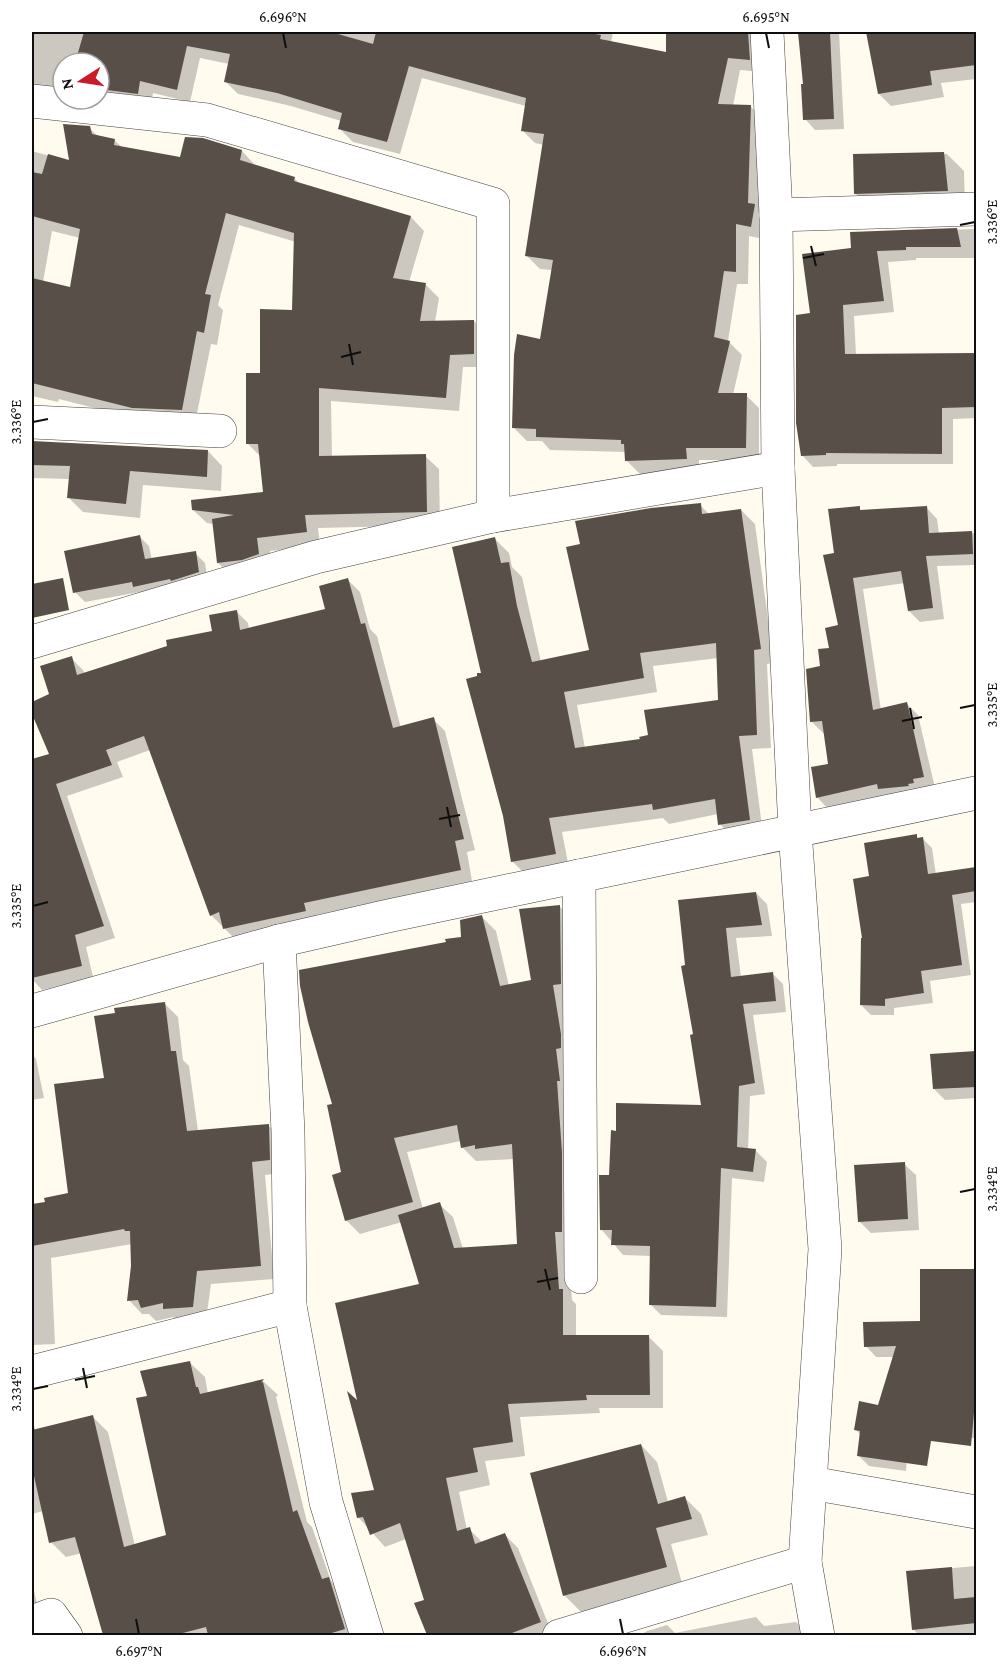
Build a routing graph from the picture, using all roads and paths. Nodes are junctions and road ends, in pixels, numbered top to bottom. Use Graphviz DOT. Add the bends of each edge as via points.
graph roads {
  1 [pos="767,32"];
  2 [pos="32,100"];
  3 [pos="976,209"];
  4 [pos="776,215"];
  5 [pos="32,422"];
  6 [pos="220,432"];
  7 [pos="777,468"];
  8 [pos="493,516"];
  9 [pos="32,642"];
  10 [pos="976,793"];
  11 [pos="795,831"];
  12 [pos="579,876"];
  13 [pos="279,941"];
  14 [pos="32,1011"];
  15 [pos="581,1277"];
  16 [pos="290,1306"];
  17 [pos="32,1372"];
  18 [pos="811,1483"];
  19 [pos="976,1512"];
  20 [pos="805,1562"];
  21 [pos="32,1622"];
  22 [pos="66,1635"];
  23 [pos="368,1635"];
  24 [pos="559,1635"];
  25 [pos="818,1635"];
  1 -- 4 [label="street"];
  2 -- 8 [label="street" via="207,120 493,204"];
  3 -- 4 [label="street"];
  4 -- 7 [label="street"];
  5 -- 6 [label="street"];
  7 -- 8 [label="street"];
  7 -- 11 [label="street"];
  8 -- 9 [label="street" via="316,557"];
  10 -- 11 [label="street"];
  11 -- 12 [label="street"];
  11 -- 18 [label="street" via="825,1249"];
  12 -- 13 [label="street"];
  12 -- 15 [label="street"];
  13 -- 14 [label="street"];
  13 -- 16 [label="street" via="288,1132"];
  16 -- 17 [label="street"];
  16 -- 23 [label="street" via="326,1502"];
  18 -- 19 [label="street"];
  18 -- 20 [label="street"];
  20 -- 24 [label="street"];
  20 -- 25 [label="street"];
  21 -- 22 [label="street" via="51,1615"];
}
